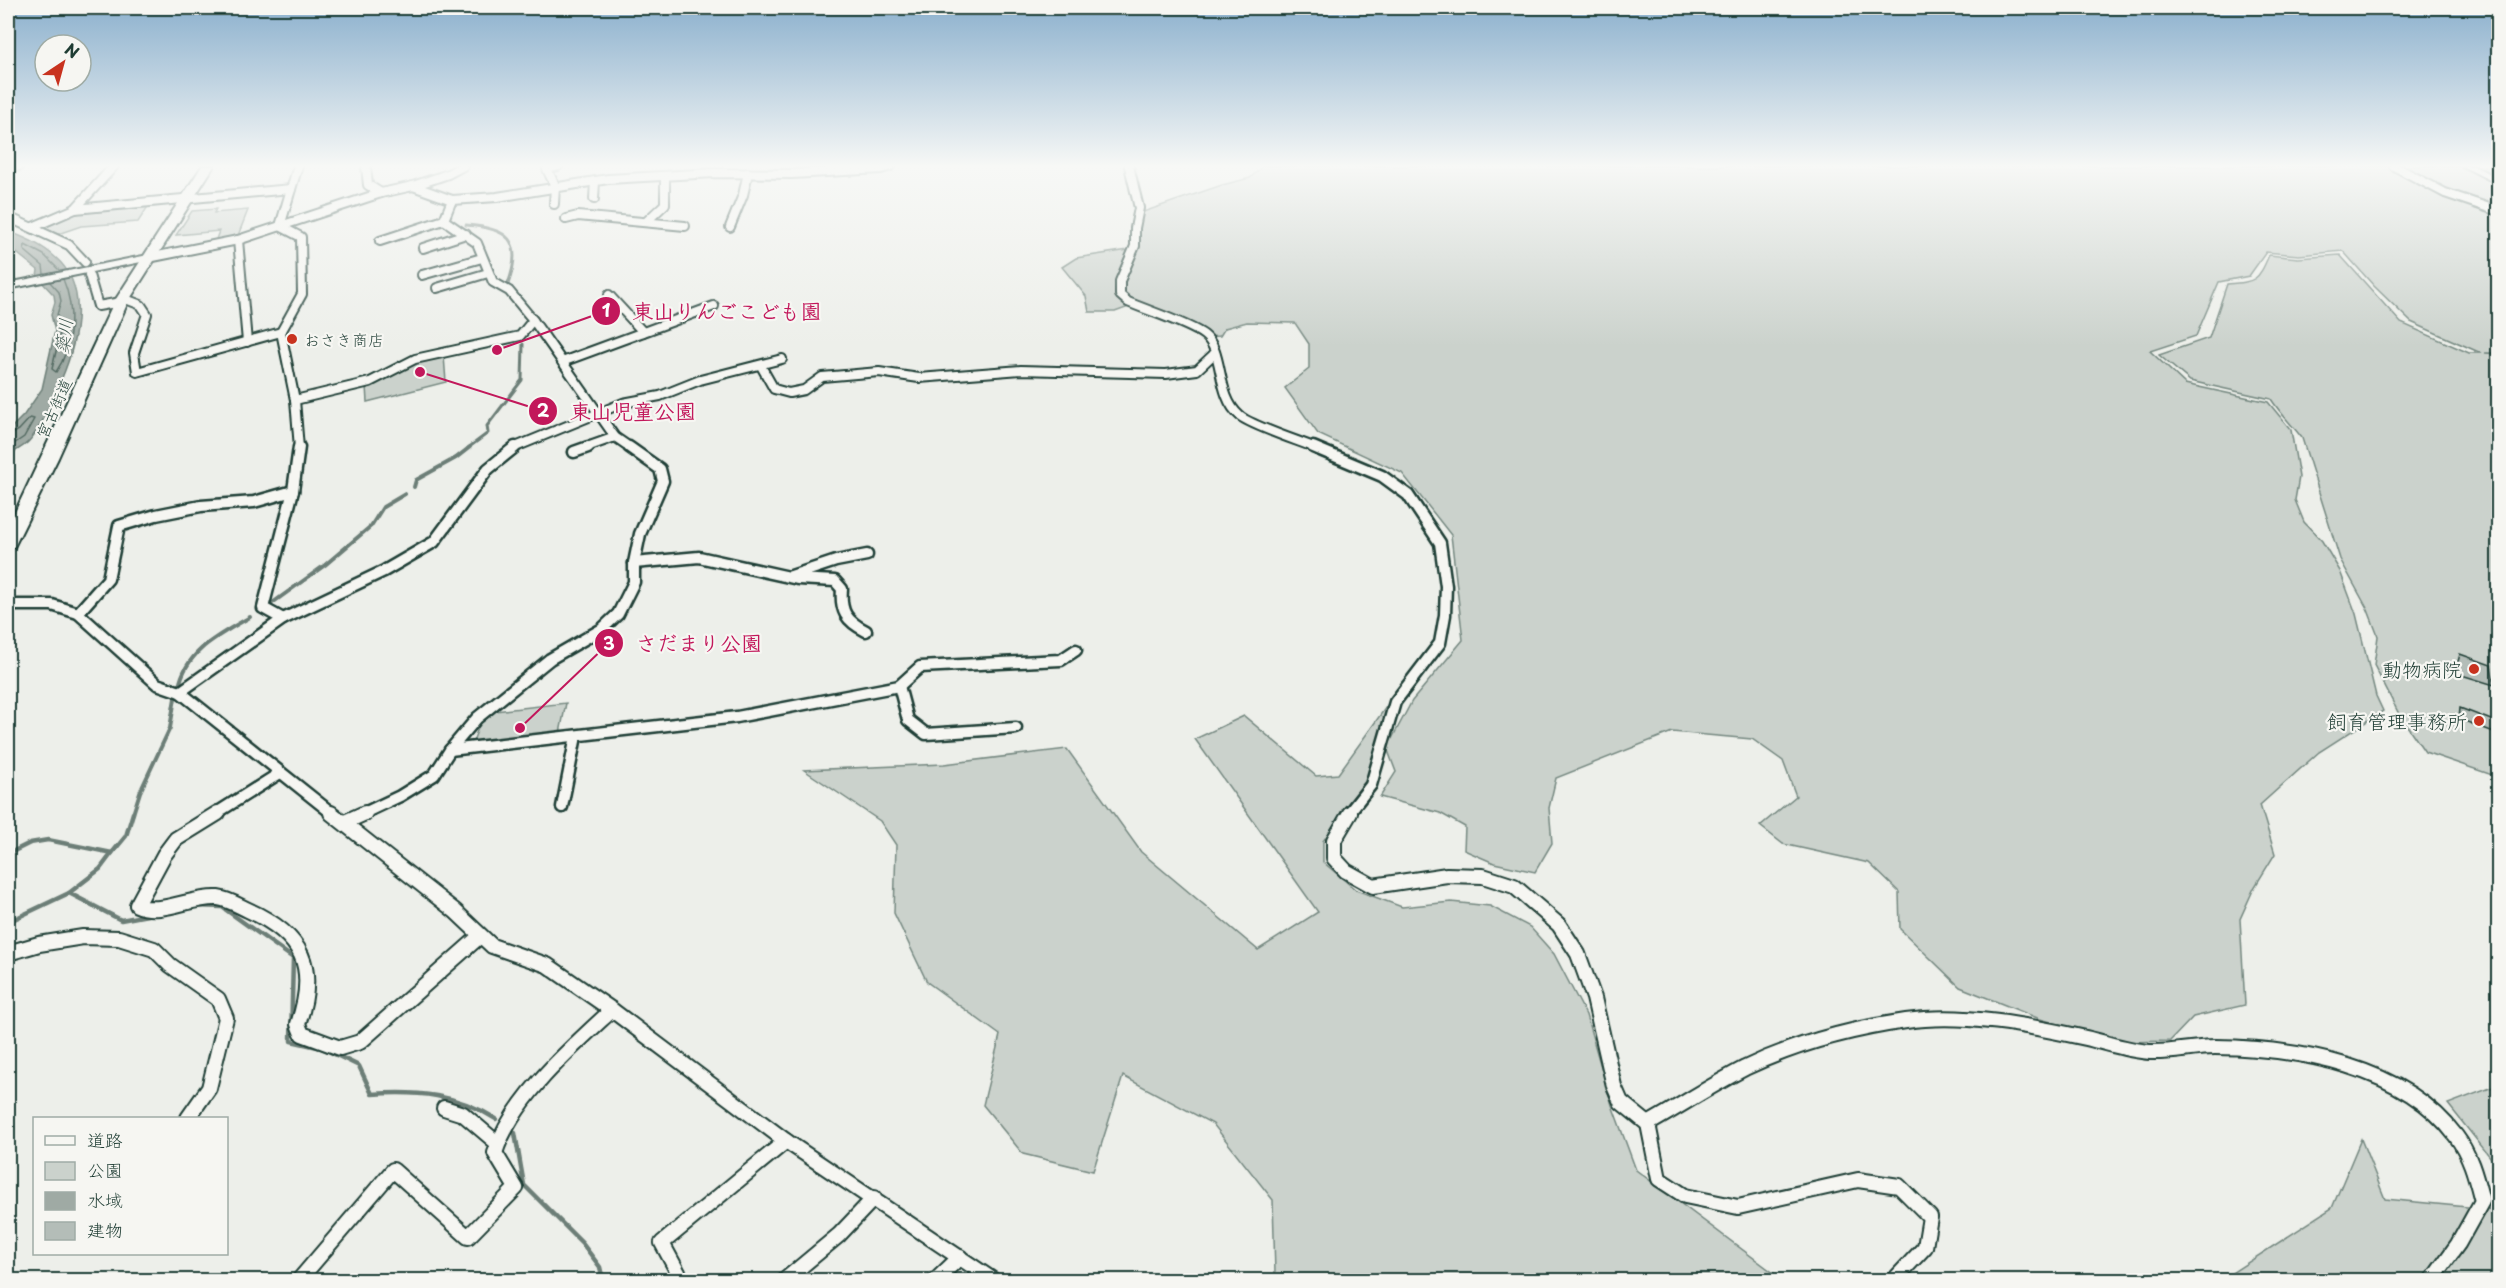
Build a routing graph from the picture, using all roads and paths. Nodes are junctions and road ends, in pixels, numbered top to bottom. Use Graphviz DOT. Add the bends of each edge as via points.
graph roads {
  1 [pos="168,226"];
  2 [pos="280,226"];
  3 [pos="426,226"];
  4 [pos="454,226"];
  5 [pos="1135,226"];
  6 [pos="33,227"];
  7 [pos="466,234"];
  8 [pos="238,240"];
  9 [pos="381,241"];
  10 [pos="423,248"];
  11 [pos="148,258"];
  12 [pos="482,258"];
  13 [pos="85,262"];
  14 [pos="488,273"];
  15 [pos="89,275"];
  16 [pos="422,275"];
  17 [pos="8,286"];
  18 [pos="437,288"];
  19 [pos="609,295"];
  20 [pos="122,300"];
  21 [pos="714,306"];
  22 [pos="533,320"];
  23 [pos="281,332"];
  24 [pos="643,332"];
  25 [pos="247,342"];
  26 [pos="1215,353"];
  27 [pos="782,359"];
  28 [pos="562,362"];
  29 [pos="761,366"];
  30 [pos="295,400"];
  31 [pos="597,412"];
  32 [pos="615,437"];
  33 [pos="574,452"];
  34 [pos="293,490"];
  35 [pos="8,543"];
  36 [pos="867,555"];
  37 [pos="634,563"];
  38 [pos="788,577"];
  39 [pos="8,605"];
  40 [pos="78,613"];
  41 [pos="283,620"];
  42 [pos="866,631"];
  43 [pos="1076,650"];
  44 [pos="899,686"];
  45 [pos="180,692"];
  46 [pos="1016,728"];
  47 [pos="576,736"];
  48 [pos="450,750"];
  49 [pos="280,772"];
  50 [pos="562,807"];
  51 [pos="345,822"];
  52 [pos="480,936"];
  53 [pos="8,953"];
  54 [pos="612,1010"];
  55 [pos="444,1108"];
  56 [pos="189,1117"];
  57 [pos="1648,1124"];
  58 [pos="786,1141"];
  59 [pos="496,1142"];
  60 [pos="874,1198"];
  61 [pos="960,1257"];
  62 [pos="299,1281"];
  63 [pos="682,1281"];
  64 [pos="785,1281"];
  65 [pos="936,1281"];
  66 [pos="993,1281"];
  67 [pos="1894,1281"];
  68 [pos="2432,1281"];
  1 -- 11 [label="highway, 宮古街道"];
  2 -- 8 [label="street"];
  2 -- 23 [label="street" via="301,237 302,294"];
  3 -- 9 [label="street"];
  4 -- 7 [label="street"];
  5 -- 26 [label="street" via="1135,246 1120,281 1120,295 1203,334"];
  6 -- 13 [label="street" via="69,245"];
  7 -- 10 [label="street"];
  7 -- 12 [label="street" via="477,243"];
  8 -- 11 [label="street"];
  8 -- 25 [label="street"];
  11 -- 17 [label="street"];
  11 -- 20 [label="highway, 宮古街道"];
  12 -- 14 [label="street"];
  12 -- 16 [label="street"];
  14 -- 18 [label="street"];
  14 -- 22 [label="street"];
  15 -- 20 [label="street" via="98,306"];
  19 -- 24 [label="street"];
  20 -- 25 [label="street" via="146,309 134,353 137,372"];
  20 -- 35 [label="highway, 宮古街道"];
  21 -- 24 [label="street"];
  22 -- 28 [label="street"];
  22 -- 30 [label="street" via="520,336 415,359 370,382"];
  23 -- 25 [label="street"];
  23 -- 30 [label="street"];
  24 -- 28 [label="street"];
  26 -- 29 [label="street" via="1197,370 1166,374 1021,370 919,378 879,372 822,377 804,390 789,393 774,389"];
  26 -- 57 [label="street" via="1229,403 1241,417 1382,476 1408,495 1440,543 1446,586 1440,643 1395,702 1371,785 1334,840 1334,858 1346,871 1373,886 1447,875 1484,876 1514,886 1559,925 1578,954 1594,998 1614,1086 1621,1102"];
  27 -- 29 [label="street"];
  28 -- 31 [label="street"];
  29 -- 31 [label="street"];
  30 -- 34 [label="street" via="300,453"];
  31 -- 32 [label="street"];
  31 -- 41 [label="street" via="525,442 500,458 434,542"];
  32 -- 33 [label="street"];
  32 -- 37 [label="street" via="660,469 663,481 640,534"];
  34 -- 40 [label="street" via="254,502 201,506 119,526 108,579"];
  34 -- 41 [label="street" via="263,608"];
  36 -- 38 [label="street"];
  37 -- 38 [label="street" via="699,557"];
  37 -- 48 [label="street" via="634,582 618,615 526,678 477,718"];
  38 -- 42 [label="street" via="840,585 843,615"];
  39 -- 40 [label="street" via="43,602 63,605"];
  40 -- 45 [label="street" via="157,684"];
  41 -- 45 [label="street"];
  43 -- 44 [label="street" via="1061,660 920,667"];
  44 -- 46 [label="street" via="906,721 926,734"];
  44 -- 47 [label="street" via="737,717"];
  45 -- 49 [label="street"];
  47 -- 48 [label="street"];
  47 -- 50 [label="street"];
  48 -- 51 [label="street" via="434,775"];
  49 -- 51 [label="street"];
  49 -- 52 [label="street" via="176,839 137,905 148,910 220,898 263,917 296,943 306,964 308,999 298,1024 302,1034 340,1048 360,1042"];
  51 -- 52 [label="street"];
  52 -- 54 [label="street" via="492,946 547,965"];
  53 -- 56 [label="street" via="83,937 119,938 154,949 218,999 226,1018 209,1088"];
  54 -- 58 [label="street"];
  54 -- 59 [label="street" via="559,1061"];
  55 -- 59 [label="street" via="463,1113"];
  57 -- 67 [label="street" via="1659,1179 1685,1196 1738,1207 1858,1180 1899,1186 1930,1217 1924,1247"];
  57 -- 68 [label="street" via="1746,1068 1800,1046 1909,1020 1954,1018 2045,1029 2150,1052 2215,1047 2316,1056 2354,1066 2414,1096 2457,1137 2472,1164 2482,1201"];
  58 -- 60 [label="street"];
  58 -- 63 [label="street" via="662,1243"];
  59 -- 62 [label="street" via="495,1153 516,1188 468,1237 393,1170"];
  60 -- 61 [label="street"];
  60 -- 64 [label="street" via="839,1235"];
  61 -- 65 [label="street"];
  61 -- 66 [label="street"];
}
